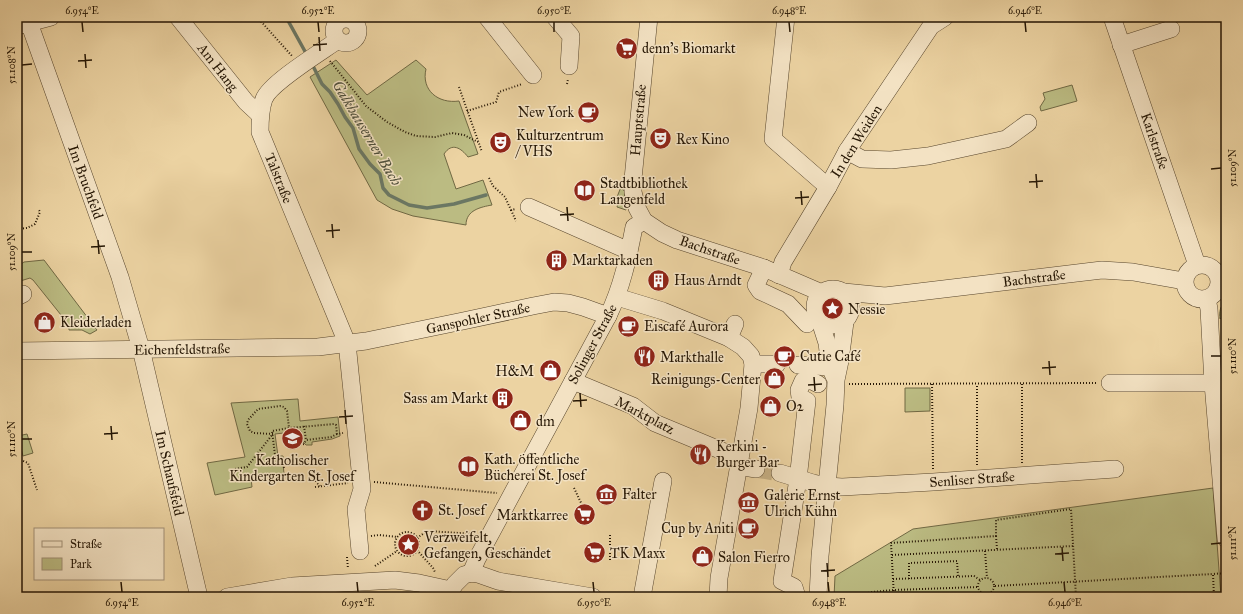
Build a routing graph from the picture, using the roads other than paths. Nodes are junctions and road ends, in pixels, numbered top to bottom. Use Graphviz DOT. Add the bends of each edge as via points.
graph roads {
  1 [pos="51,17"];
  2 [pos="178,17"];
  3 [pos="487,17"];
  4 [pos="555,17"];
  5 [pos="649,17"];
  6 [pos="786,17"];
  7 [pos="1112,17"];
  8 [pos="338,19"];
  9 [pos="935,20"];
  10 [pos="361,21"];
  11 [pos="24,22"];
  12 [pos="1171,29"];
  13 [pos="338,40"];
  14 [pos="1121,45"];
  15 [pos="569,66"];
  16 [pos="531,78"];
  17 [pos="260,115"];
  18 [pos="1028,123"];
  19 [pos="848,151"];
  20 [pos="828,187"];
  21 [pos="529,206"];
  22 [pos="644,221"];
  23 [pos="629,251"];
  24 [pos="1197,265"];
  25 [pos="771,272"];
  26 [pos="1184,280"];
  27 [pos="1222,287"];
  28 [pos="844,292"];
  29 [pos="822,293"];
  30 [pos="885,296"];
  31 [pos="617,297"];
  32 [pos="1207,299"];
  33 [pos="608,316"];
  34 [pos="814,318"];
  35 [pos="847,319"];
  36 [pos="347,343"];
  37 [pos="141,349"];
  38 [pos="17,351"];
  39 [pos="753,364"];
  40 [pos="777,364"];
  41 [pos="798,365"];
  42 [pos="834,377"];
  43 [pos="573,381"];
  44 [pos="1110,383"];
  45 [pos="1213,383"];
  46 [pos="818,384"];
  47 [pos="1222,447"];
  48 [pos="739,462"];
  49 [pos="756,469"];
  50 [pos="1115,469"];
  51 [pos="780,473"];
  52 [pos="798,479"];
  53 [pos="663,482"];
  54 [pos="828,486"];
  55 [pos="1226,538"];
  56 [pos="360,551"];
  57 [pos="471,573"];
  58 [pos="445,591"];
  59 [pos="544,593"];
  60 [pos="199,597"];
  61 [pos="227,597"];
  62 [pos="593,597"];
  63 [pos="642,597"];
  64 [pos="718,597"];
  65 [pos="797,597"];
  66 [pos="818,597"];
  1 -- 11 [label="street"];
  2 -- 17 [label="street, Am Hang" via="246,102"];
  3 -- 16 [label="street"];
  4 -- 15 [label="street" via="571,36"];
  5 -- 22 [label="street, Hauptstraße" via="633,179 637,208"];
  6 -- 20 [label="street" via="774,140"];
  7 -- 14 [label="street, Karlstraße"];
  8 -- 10 [label="street"];
  8 -- 13 [label="street" via="334,30"];
  9 -- 19 [label="street, In den Weiden"];
  10 -- 13 [label="street" via="355,39 347,43"];
  11 -- 37 [label="street, Im Bruchfeld" via="120,277"];
  12 -- 14 [label="street"];
  13 -- 17 [label="street, Talstraße" via="275,84 264,98"];
  14 -- 24 [label="street, Karlstraße"];
  17 -- 36 [label="street, Talstraße" via="260,132"];
  18 -- 19 [label="street" via="1006,139 928,156 891,160 862,159"];
  19 -- 20 [label="street, In den Weiden"];
  20 -- 25 [label="street, In den Weiden" via="784,262"];
  21 -- 23 [label="street"];
  22 -- 23 [label="street, Solinger Straße" via="634,228"];
  22 -- 25 [label="street, Bachstraße" via="677,240"];
  23 -- 31 [label="street, Solinger Straße"];
  24 -- 26 [label="street" via="1190,269"];
  24 -- 27 [label="street" via="1208,266 1214,270"];
  25 -- 29 [label="street, Bachstraße"];
  25 -- 34 [label="street, Bachstraße"];
  25 -- 34 [label="street, In den Weiden" via="756,285 760,291"];
  26 -- 30 [label="street, Bachstraße" via="1102,270"];
  26 -- 32 [label="street" via="1189,294 1194,298"];
  27 -- 32 [label="street"];
  28 -- 29 [label="street" via="833,289"];
  28 -- 30 [label="street, Bachstraße"];
  28 -- 35 [label="street" via="851,304"];
  29 -- 34 [label="street" via="816,302"];
  30 -- 35 [label="street, Bachstraße" via="867,304"];
  31 -- 33 [label="street, Solinger Straße"];
  31 -- 39 [label="street" via="732,331 751,356"];
  32 -- 45 [label="street"];
  33 -- 36 [label="street, Ganspohler Straße" via="568,303 554,302"];
  33 -- 43 [label="street, Solinger Straße"];
  34 -- 35 [label="street" via="835,326"];
  34 -- 42 [label="street" via="827,343"];
  35 -- 42 [label="street" via="840,361"];
  36 -- 37 [label="street, Eichenfeldstraße" via="318,347"];
  36 -- 56 [label="street, Talstraße" via="362,490 356,510"];
  37 -- 38 [label="street, Eichenfeldstraße"];
  37 -- 60 [label="street, Im Schaufsfeld"];
  39 -- 40 [label="street"];
  39 -- 48 [label="street" via="749,408"];
  41 -- 42 [label="street"];
  42 -- 54 [label="street" via="835,404"];
  43 -- 48 [label="street, Marktplatz" via="633,406 654,423"];
  43 -- 57 [label="street, Solinger Straße"];
  44 -- 45 [label="street"];
  45 -- 47 [label="street"];
  46 -- 52 [label="street" via="812,380 803,381 799,390 800,397 807,401"];
  47 -- 55 [label="street"];
  48 -- 49 [label="street, Marktplatz"];
  48 -- 64 [label="street"];
  50 -- 54 [label="street, Senliser Straße" via="933,482"];
  51 -- 52 [label="street, Senliser Straße"];
  52 -- 54 [label="street, Senliser Straße"];
  52 -- 65 [label="street" via="782,581 794,587"];
  53 -- 63 [label="street"];
  54 -- 66 [label="street"];
  57 -- 58 [label="street, Solinger Straße" via="464,575"];
  57 -- 59 [label="street"];
  58 -- 61 [label="street" via="395,580 286,587"];
  59 -- 62 [label="street"];
}
